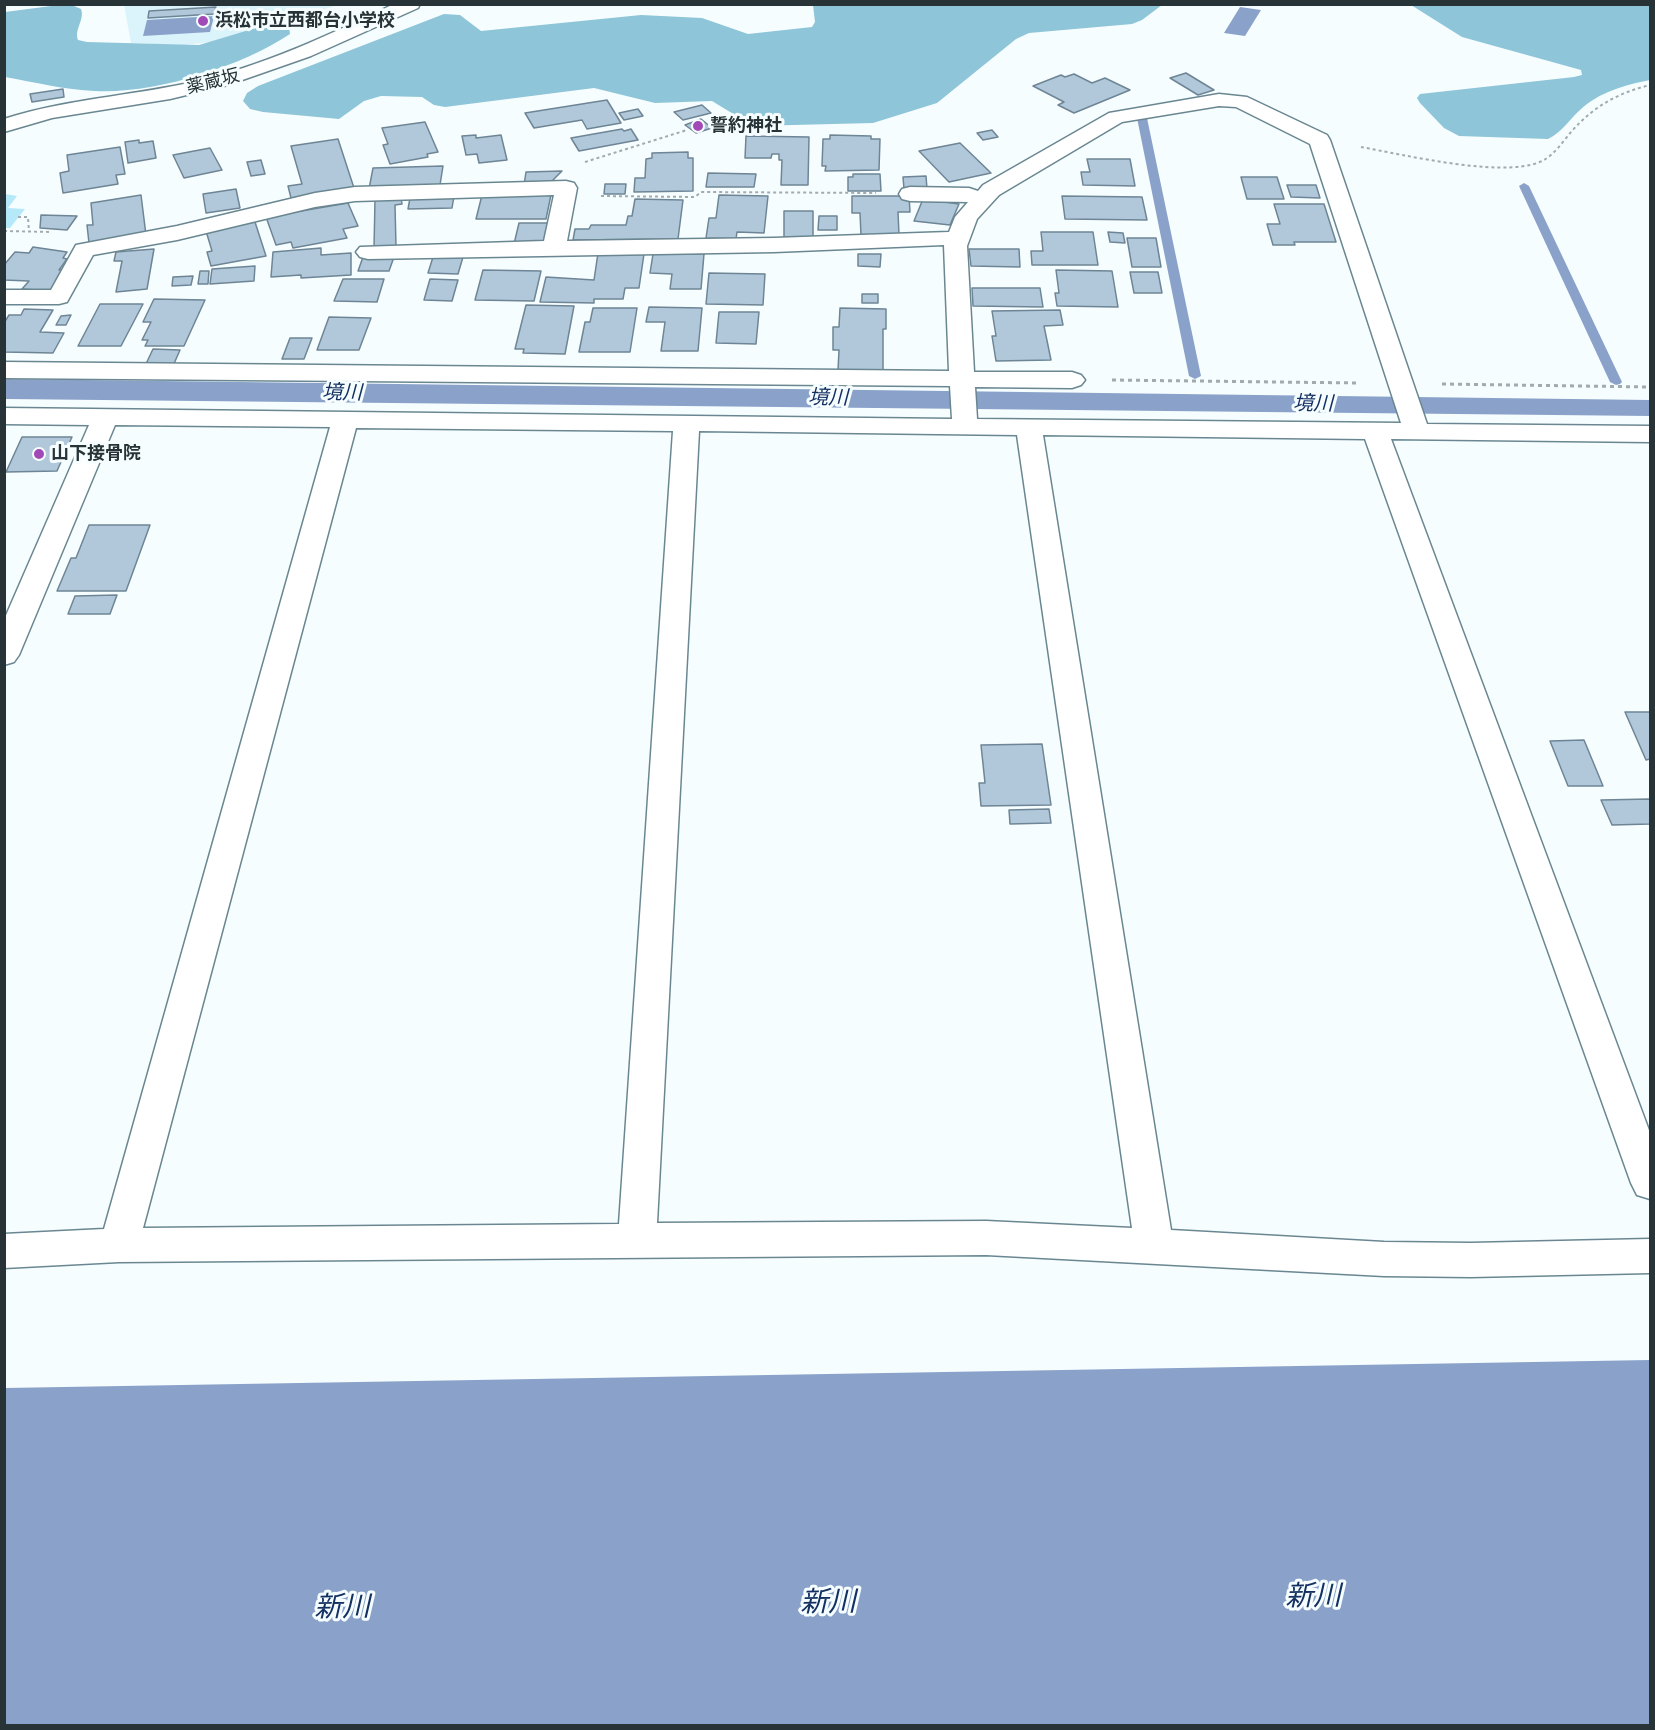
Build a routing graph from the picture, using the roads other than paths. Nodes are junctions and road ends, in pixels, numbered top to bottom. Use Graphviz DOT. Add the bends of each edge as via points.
graph roads {
  1 [pos="411,4"];
  2 [pos="4,126"];
  3 [pos="910,194"];
  4 [pos="982,198"];
  5 [pos="957,240"];
  6 [pos="554,248"];
  7 [pos="368,252"];
  8 [pos="4,297"];
  9 [pos="4,370"];
  10 [pos="1072,380"];
  11 [pos="963,382"];
  12 [pos="4,416"];
  13 [pos="105,417"];
  14 [pos="345,419"];
  15 [pos="965,420"];
  16 [pos="686,423"];
  17 [pos="1415,425"];
  18 [pos="1029,427"];
  19 [pos="1375,431"];
  20 [pos="1650,434"];
  21 [pos="4,655"];
  22 [pos="1650,1183"];
  23 [pos="637,1241"];
  24 [pos="119,1245"];
  25 [pos="1155,1247"];
  26 [pos="4,1251"];
  27 [pos="1650,1256"];
  1 -- 2 [label="street, 薬蔵坂" via="244,74 165,94 66,109"];
  3 -- 4 [label="street"];
  4 -- 5 [label="street" via="966,217"];
  4 -- 17 [label="street" via="1007,179 1108,121 1137,112 1229,99 1260,109 1319,140"];
  5 -- 6 [label="street"];
  5 -- 11 [label="street"];
  6 -- 7 [label="street"];
  6 -- 8 [label="street" via="565,192 395,192 315,200 177,233 84,250 58,297"];
  9 -- 11 [label="street"];
  10 -- 11 [label="street"];
  11 -- 15 [label="street"];
  12 -- 13 [label="street"];
  13 -- 14 [label="street"];
  13 -- 21 [label="street"];
  14 -- 16 [label="street"];
  14 -- 24 [label="street"];
  15 -- 16 [label="street"];
  15 -- 18 [label="street"];
  16 -- 23 [label="street"];
  17 -- 19 [label="street"];
  17 -- 20 [label="street"];
  18 -- 19 [label="street"];
  18 -- 25 [label="street"];
  19 -- 22 [label="street"];
  23 -- 24 [label="street"];
  23 -- 25 [label="street" via="986,1238"];
  24 -- 26 [label="street"];
  25 -- 27 [label="street" via="1417,1260"];
}
